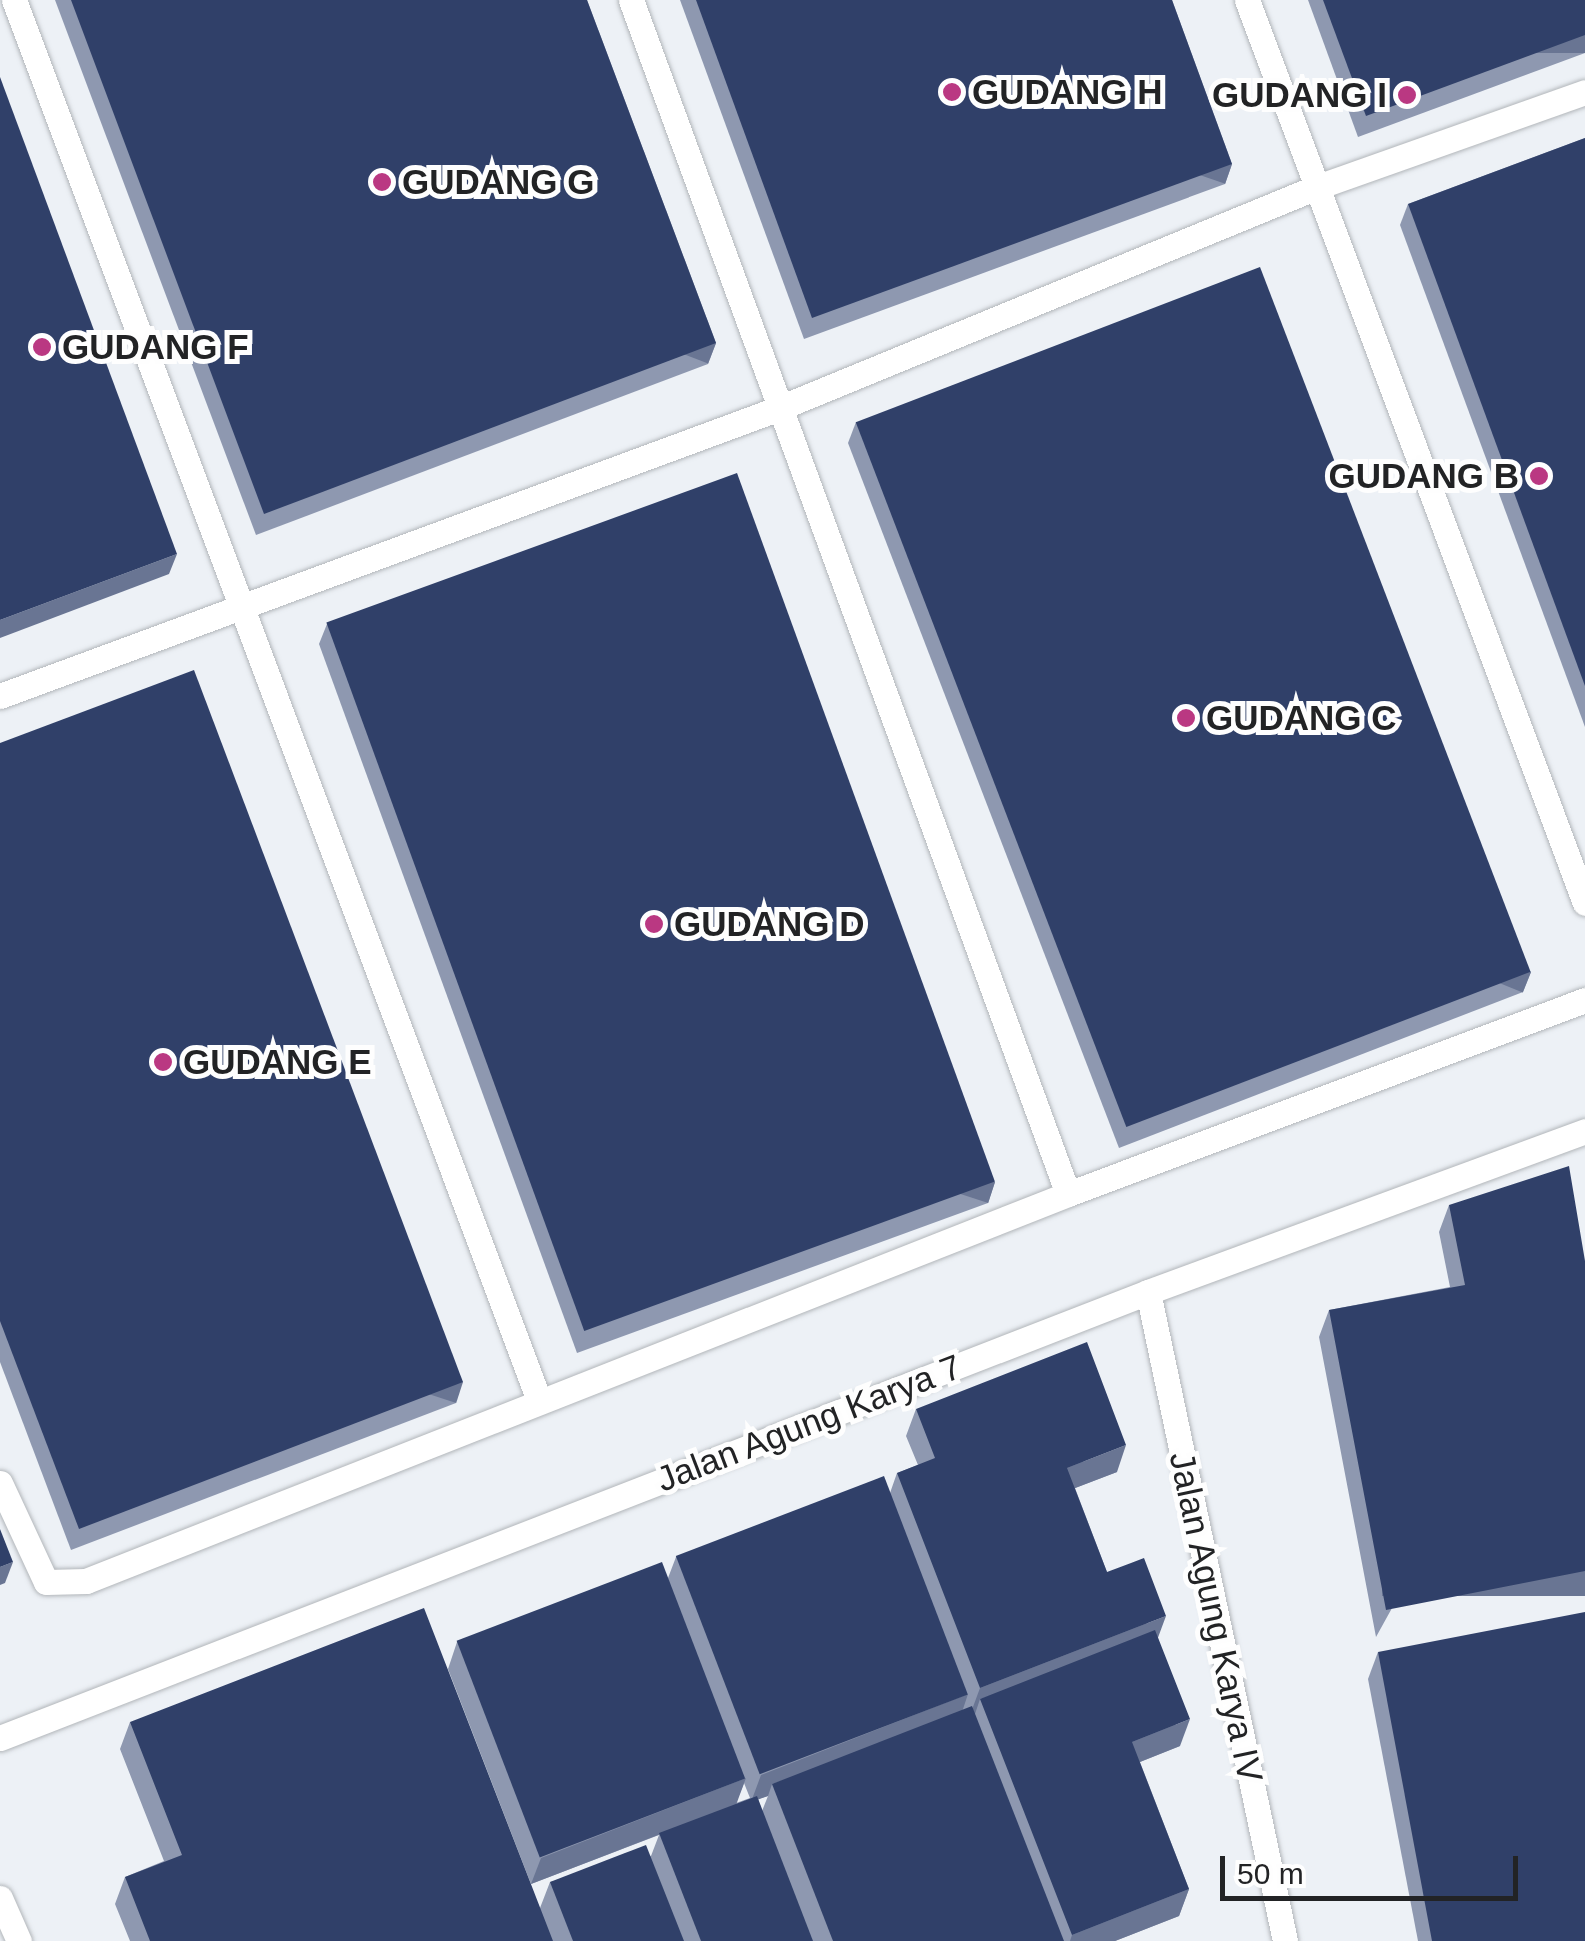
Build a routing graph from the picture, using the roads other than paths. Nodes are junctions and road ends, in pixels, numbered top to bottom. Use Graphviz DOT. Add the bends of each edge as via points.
graph roads {
  1 [pos="14,0"];
  2 [pos="631,0"];
  3 [pos="1247,0"];
  4 [pos="1585,92"];
  5 [pos="1317,187"];
  6 [pos="777,410"];
  7 [pos="239,608"];
  8 [pos="0,696"];
  9 [pos="1585,904"];
  10 [pos="1585,1000"];
  11 [pos="1585,1131"];
  12 [pos="1068,1194"];
  13 [pos="1148,1292"];
  14 [pos="538,1398"];
  15 [pos="0,1483"];
  16 [pos="0,1738"];
  17 [pos="0,1898"];
  18 [pos="19,1941"];
  19 [pos="1285,1941"];
  1 -- 7 [label="lane"];
  2 -- 6 [label="lane"];
  3 -- 5 [label="lane"];
  4 -- 5 [label="lane"];
  5 -- 6 [label="lane"];
  5 -- 9 [label="lane"];
  6 -- 7 [label="lane"];
  6 -- 12 [label="lane"];
  7 -- 8 [label="lane"];
  7 -- 14 [label="lane"];
  10 -- 12 [label="lane"];
  11 -- 13 [label="lane, Jalan Agung Karya 7"];
  12 -- 14 [label="lane"];
  13 -- 16 [label="lane, Jalan Agung Karya 7"];
  13 -- 19 [label="lane, Jalan Agung Karya IV"];
  14 -- 15 [label="lane" via="63,1586 46,1582 32,1565"];
  17 -- 18 [label="lane"];
}
